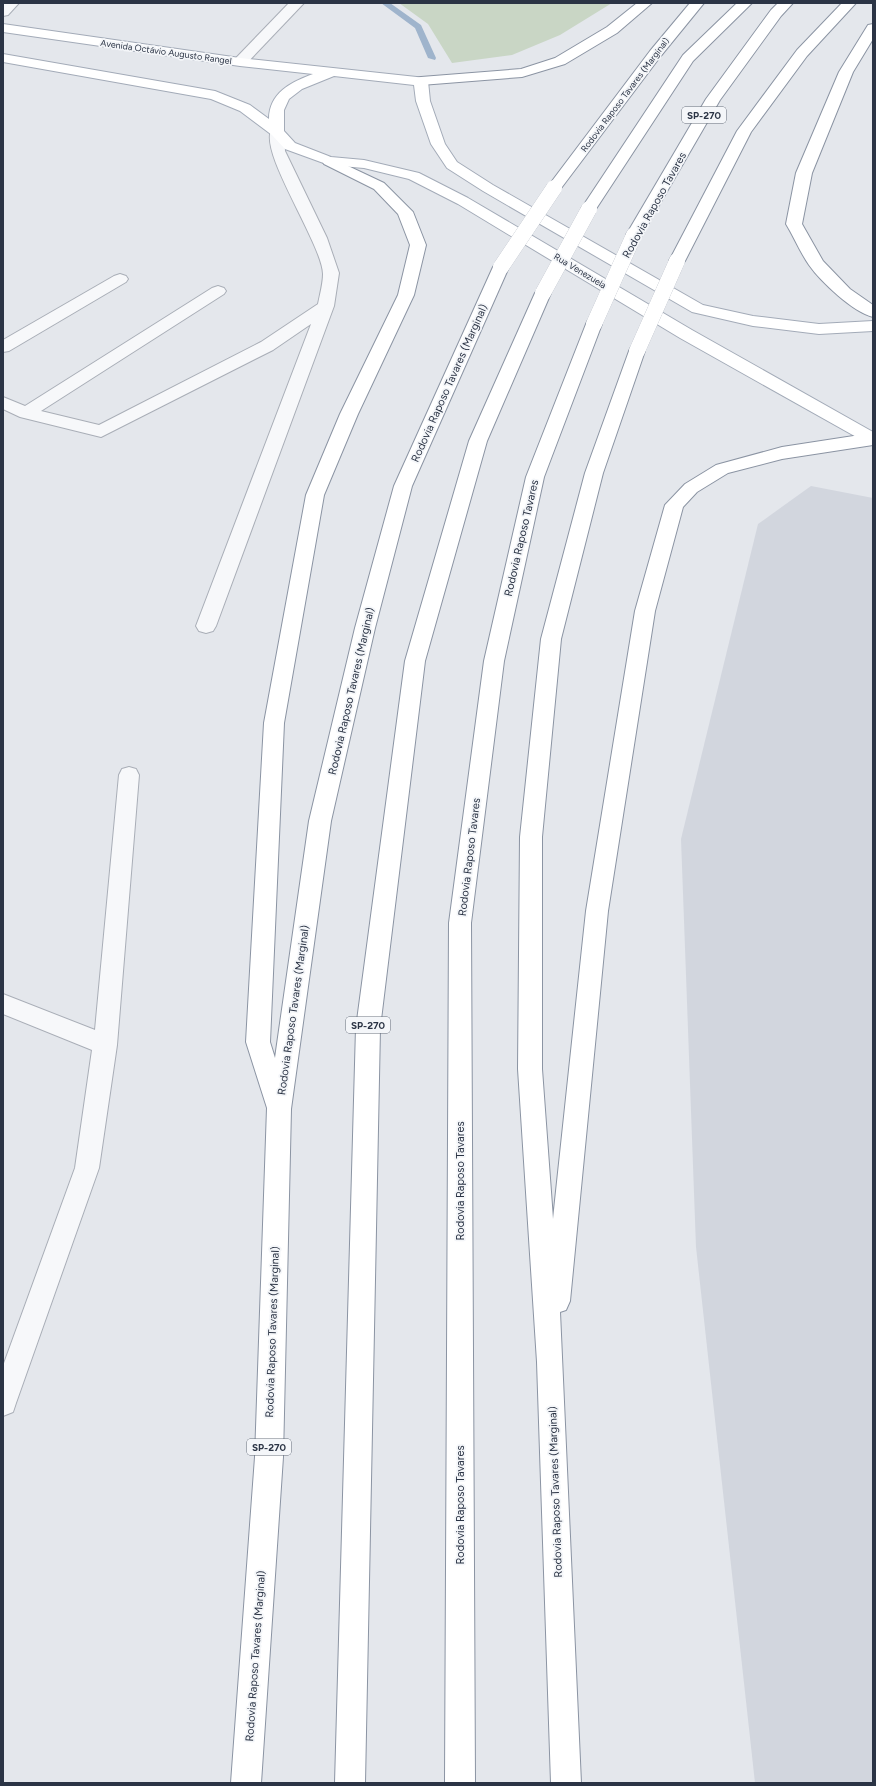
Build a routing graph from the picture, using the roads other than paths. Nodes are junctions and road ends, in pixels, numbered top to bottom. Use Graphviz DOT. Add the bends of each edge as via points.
graph roads {
  1 [pos="12,3"];
  2 [pos="297,3"];
  3 [pos="645,3"];
  4 [pos="697,3"];
  5 [pos="745,3"];
  6 [pos="786,3"];
  7 [pos="849,3"];
  8 [pos="3,12"];
  9 [pos="3,28"];
  10 [pos="873,28"];
  11 [pos="3,58"];
  12 [pos="240,62"];
  13 [pos="330,72"];
  14 [pos="421,81"];
  15 [pos="277,132"];
  16 [pos="329,161"];
  17 [pos="120,279"];
  18 [pos="218,291"];
  19 [pos="326,306"];
  20 [pos="873,312"];
  21 [pos="873,326"];
  22 [pos="3,346"];
  23 [pos="3,402"];
  24 [pos="26,412"];
  25 [pos="873,439"];
  26 [pos="206,626"];
  27 [pos="129,775"];
  28 [pos="3,1004"];
  29 [pos="105,1045"];
  30 [pos="279,1109"];
  31 [pos="550,1362"];
  32 [pos="3,1402"];
  33 [pos="246,1783"];
  34 [pos="350,1783"];
  35 [pos="460,1783"];
  36 [pos="566,1783"];
  1 -- 8 [label="street"];
  2 -- 12 [label="street"];
  3 -- 14 [label="main road, Avenida Octávio Augusto Rangel" via="612,30 560,61 522,73"];
  4 -- 30 [label="main road, Rodovia Raposo Tavares (Marginal) / SP-270, bridge" via="655,54 554,188 501,267 403,486 365,628 320,821"];
  5 -- 34 [label="main road, SP-270, bridge" via="688,58 589,209 543,293 478,441 415,661 368,1028"];
  6 -- 35 [label="main road, Rodovia Raposo Tavares / SP-270, bridge" via="713,99 634,236 594,324 533,484 494,661 460,923"];
  7 -- 31 [label="main road, Rodovia Raposo Tavares (Marginal), bridge" via="802,53 744,131 678,261 638,351 594,474 551,639 531,837 530,1069"];
  9 -- 12 [label="main road, Avenida Octávio Augusto Rangel"];
  10 -- 20 [label="main road" via="846,72 804,173 794,224 816,263 844,292"];
  11 -- 15 [label="main road" via="215,95 245,108"];
  12 -- 13 [label="main road, Avenida Octávio Augusto Rangel"];
  13 -- 14 [label="main road, Avenida Octávio Augusto Rangel"];
  13 -- 15 [label="main road" via="284,94 277,109"];
  14 -- 21 [label="main road" via="423,101 438,144 452,164 488,188 698,309 753,321 819,329"];
  15 -- 16 [label="main road, Rua Venezuela" via="290,146"];
  15 -- 19 [label="street" via="278,151 319,238 331,273"];
  16 -- 25 [label="main road, Rua Venezuela" via="364,164 414,176 463,201 686,334"];
  16 -- 30 [label="main road" via="379,186 405,212 418,245 406,295 349,414 315,495 274,723 258,1042"];
  17 -- 22 [label="street"];
  18 -- 24 [label="street"];
  19 -- 24 [label="street" via="267,346 101,431"];
  19 -- 26 [label="street"];
  23 -- 24 [label="street"];
  25 -- 31 [label="main road" via="782,453 722,469 691,488 674,505 645,611 597,911"];
  27 -- 29 [label="street"];
  28 -- 29 [label="street"];
  29 -- 32 [label="street" via="87,1168"];
  30 -- 33 [label="main road, Rodovia Raposo Tavares (Marginal) / SP-270" via="269,1457"];
  31 -- 36 [label="main road, Rodovia Raposo Tavares (Marginal)"];
}
